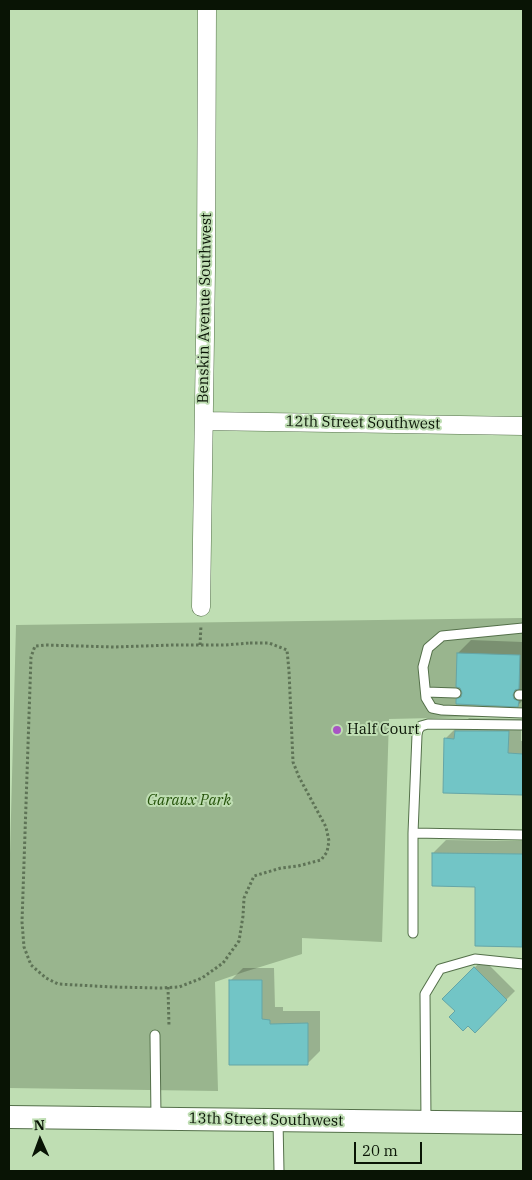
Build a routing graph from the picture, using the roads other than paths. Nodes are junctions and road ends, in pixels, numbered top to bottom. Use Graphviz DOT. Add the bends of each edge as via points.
graph roads {
  1 [pos="207,9"];
  2 [pos="204,421"];
  3 [pos="523,426"];
  4 [pos="201,608"];
  5 [pos="523,628"];
  6 [pos="426,692"];
  7 [pos="456,692"];
  8 [pos="523,713"];
  9 [pos="523,725"];
  10 [pos="413,833"];
  11 [pos="523,835"];
  12 [pos="413,933"];
  13 [pos="523,964"];
  14 [pos="155,1035"];
  15 [pos="9,1116"];
  16 [pos="156,1118"];
  17 [pos="278,1120"];
  18 [pos="426,1122"];
  19 [pos="523,1123"];
  20 [pos="279,1171"];
  1 -- 2 [label="street, Benskin Avenue Southwest"];
  2 -- 3 [label="street, 12th Street Southwest"];
  2 -- 4 [label="street, Benskin Avenue Southwest"];
  5 -- 6 [label="lane" via="442,636 428,648 423,667"];
  6 -- 7 [label="lane"];
  6 -- 8 [label="lane" via="432,708"];
  9 -- 10 [label="lane" via="421,726 417,735"];
  10 -- 11 [label="lane"];
  10 -- 12 [label="lane"];
  13 -- 18 [label="lane" via="475,959 440,969 425,994"];
  14 -- 16 [label="lane"];
  15 -- 16 [label="street, 13th Street Southwest"];
  16 -- 17 [label="street, 13th Street Southwest"];
  17 -- 18 [label="street, 13th Street Southwest"];
  17 -- 20 [label="lane"];
  18 -- 19 [label="street, 13th Street Southwest"];
}
